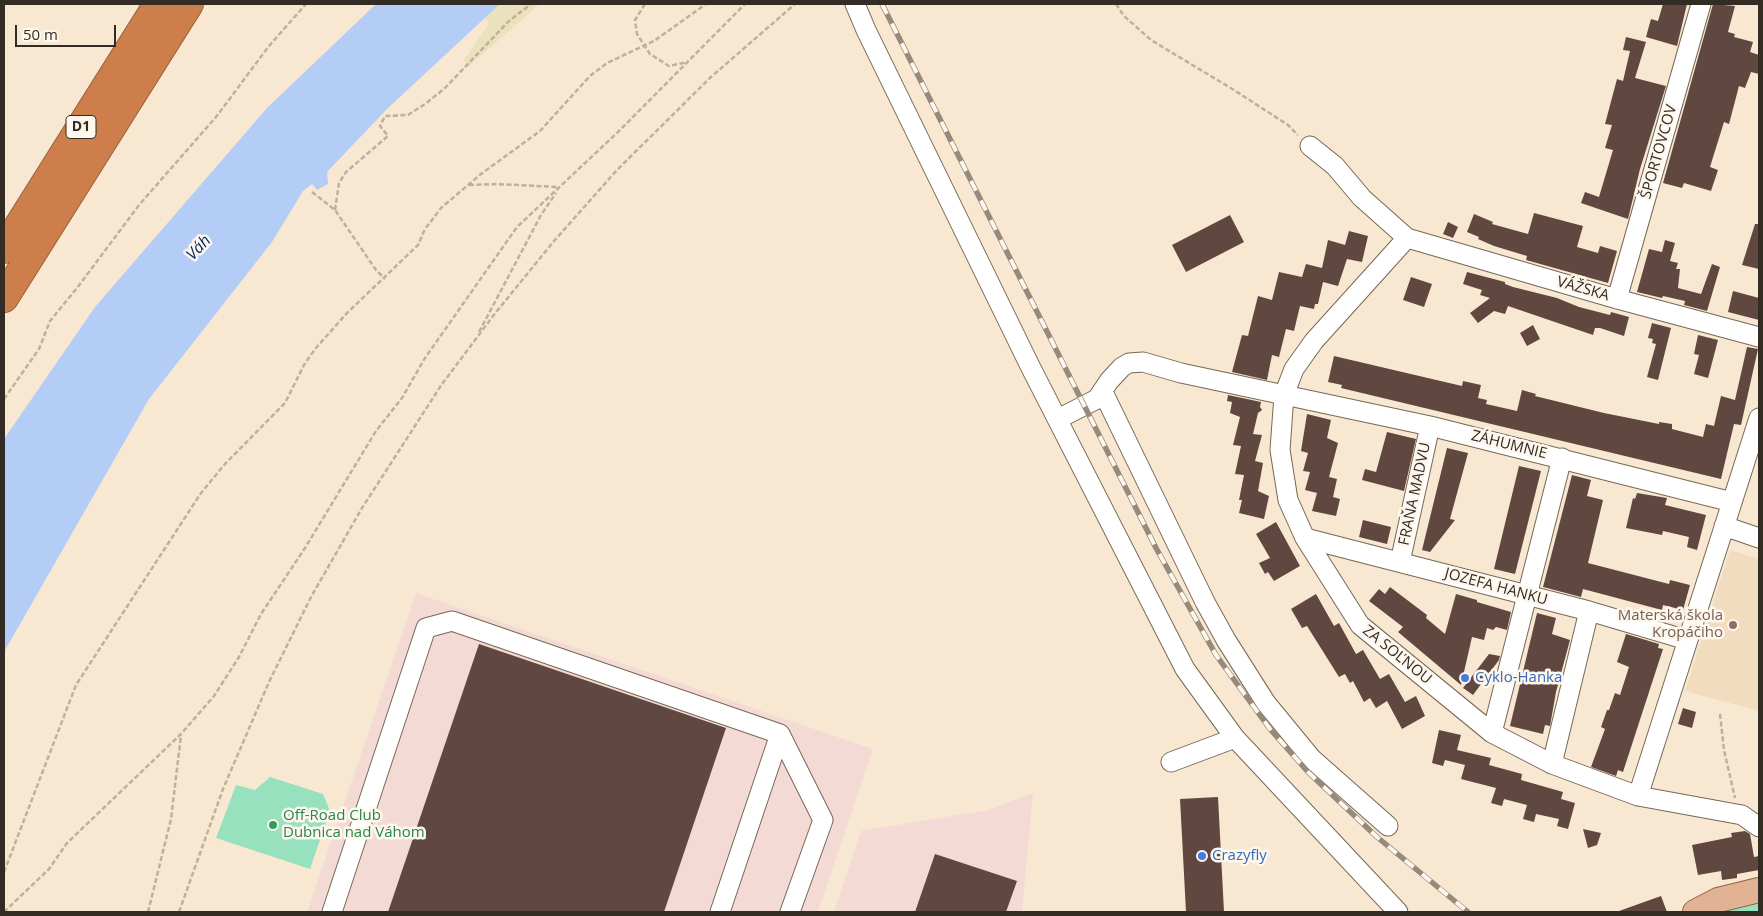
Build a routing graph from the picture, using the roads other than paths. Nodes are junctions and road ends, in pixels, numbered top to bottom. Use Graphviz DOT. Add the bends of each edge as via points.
graph roads {
  1 [pos="158,4"];
  2 [pos="189,4"];
  3 [pos="855,4"];
  4 [pos="1701,4"];
  5 [pos="1310,146"];
  6 [pos="1407,238"];
  7 [pos="4,249"];
  8 [pos="4,298"];
  9 [pos="1617,300"];
  10 [pos="1759,337"];
  11 [pos="1103,392"];
  12 [pos="1284,395"];
  13 [pos="1759,418"];
  14 [pos="1058,419"];
  15 [pos="1430,426"];
  16 [pos="1562,458"];
  17 [pos="1732,502"];
  18 [pos="1724,526"];
  19 [pos="1305,538"];
  20 [pos="1759,538"];
  21 [pos="1400,562"];
  22 [pos="1526,596"];
  23 [pos="1589,611"];
  24 [pos="1687,640"];
  25 [pos="1492,733"];
  26 [pos="780,734"];
  27 [pos="1235,738"];
  28 [pos="1171,762"];
  29 [pos="1552,764"];
  30 [pos="1638,796"];
  31 [pos="1388,826"];
  32 [pos="1759,827"];
  33 [pos="1759,890"];
  34 [pos="1718,907"];
  35 [pos="332,912"];
  36 [pos="720,912"];
  37 [pos="790,912"];
  38 [pos="1398,912"];
  1 -- 7 [label="highway, D1"];
  2 -- 8 [label="highway, D1"];
  3 -- 14 [label="street"];
  4 -- 9 [label="street, ŠPORTOVCOV"];
  5 -- 6 [label="street" via="1335,166 1362,198"];
  6 -- 9 [label="street, VÁŽSKA"];
  6 -- 12 [label="street, ZA SOĽNOU" via="1314,341 1294,369"];
  9 -- 10 [label="street, VÁŽSKA"];
  11 -- 12 [label="street, ZÁHUMNIE" via="1115,373 1137,362"];
  11 -- 14 [label="street" via="1090,403"];
  11 -- 31 [label="street" via="1205,602 1266,703 1312,759"];
  12 -- 15 [label="street, ZÁHUMNIE"];
  12 -- 19 [label="street, ZA SOĽNOU" via="1280,450 1288,500"];
  13 -- 17 [label="street"];
  14 -- 27 [label="street" via="1185,669"];
  15 -- 16 [label="street, ZÁHUMNIE"];
  15 -- 21 [label="street, FRAŇA MADVU"];
  16 -- 17 [label="street, ZÁHUMNIE"];
  16 -- 22 [label="street"];
  17 -- 18 [label="street"];
  18 -- 20 [label="street"];
  18 -- 24 [label="street"];
  19 -- 21 [label="street, JOZEFA HANKU"];
  19 -- 25 [label="street, ZA SOĽNOU" via="1360,625"];
  21 -- 22 [label="street, JOZEFA HANKU"];
  22 -- 23 [label="street, JOZEFA HANKU"];
  22 -- 25 [label="street"];
  23 -- 24 [label="street, JOZEFA HANKU"];
  23 -- 29 [label="street"];
  24 -- 30 [label="street"];
  25 -- 29 [label="street, ZA SOĽNOU"];
  26 -- 35 [label="street" via="452,621 426,628"];
  26 -- 36 [label="street"];
  26 -- 37 [label="street" via="823,820"];
  27 -- 28 [label="street"];
  27 -- 38 [label="street"];
  29 -- 30 [label="street, ZA SOĽNOU"];
  30 -- 32 [label="street, ZA SOĽNOU" via="1742,815"];
  33 -- 34 [label="main road"];
}
